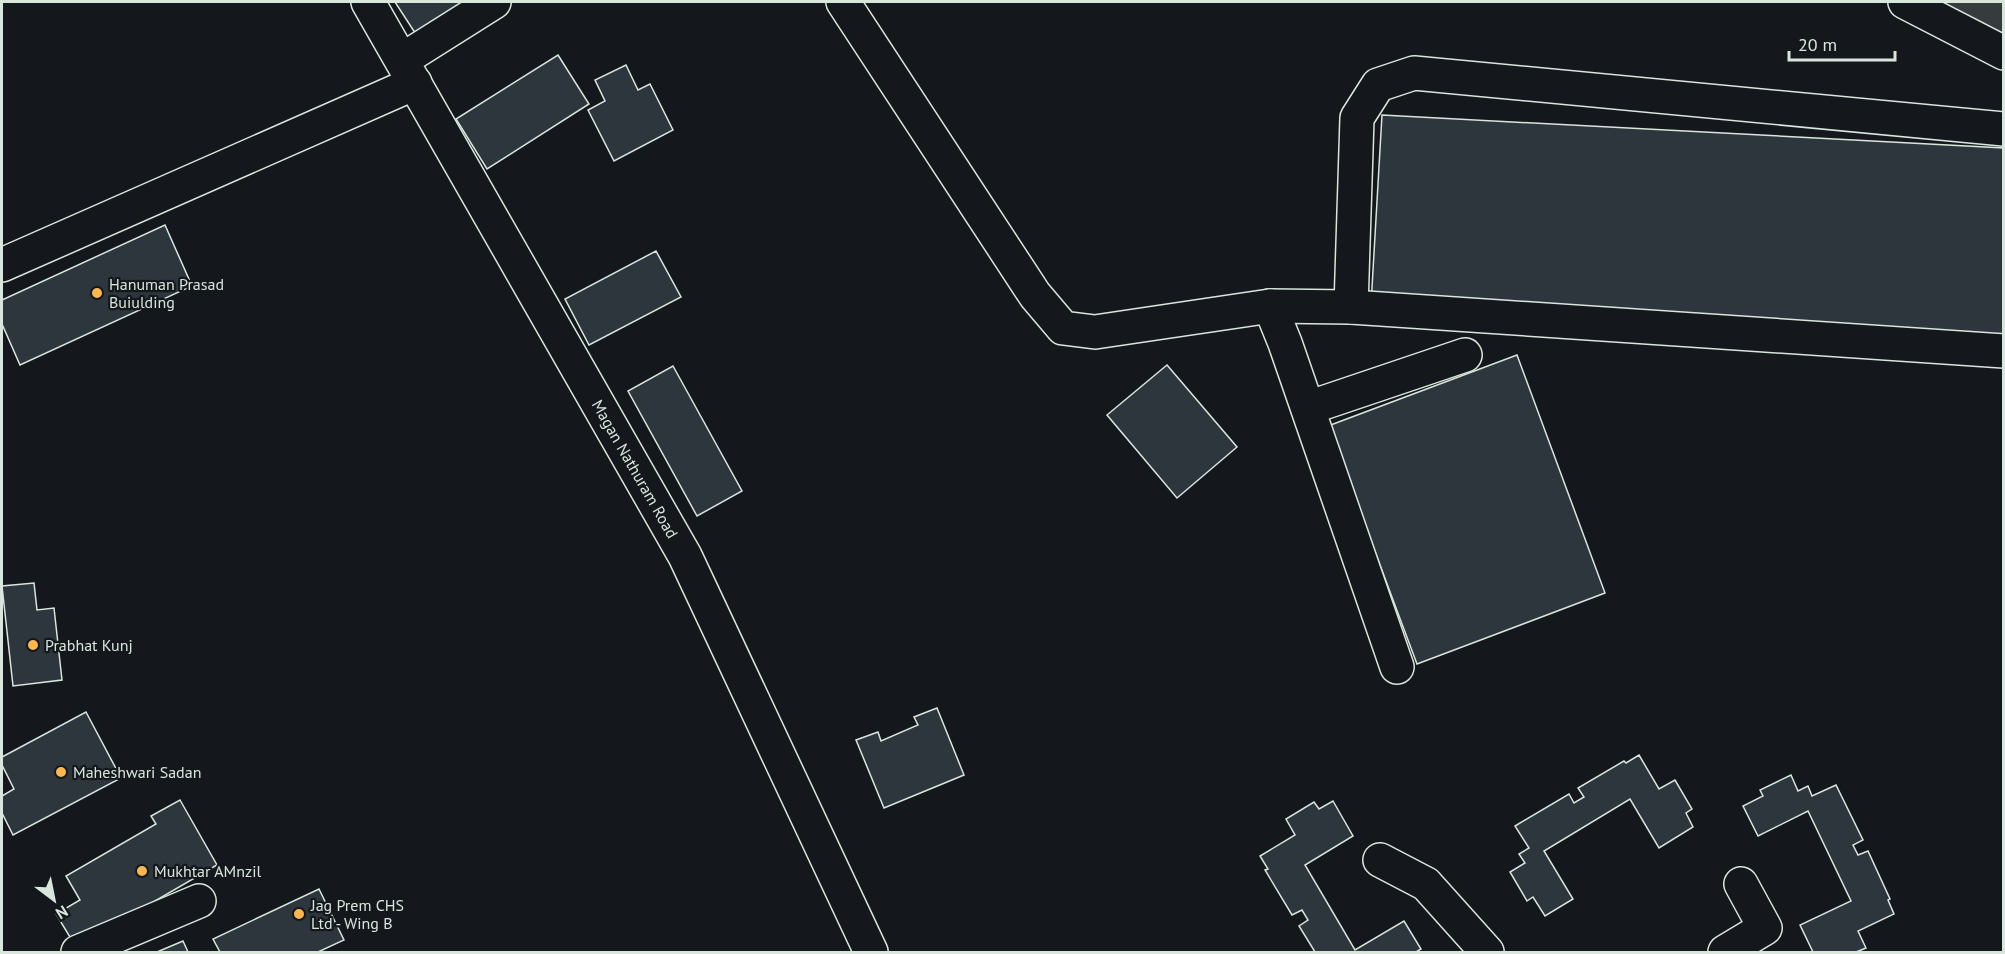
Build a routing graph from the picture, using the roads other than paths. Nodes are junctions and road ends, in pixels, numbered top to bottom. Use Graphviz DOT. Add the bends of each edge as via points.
graph roads {
  1 [pos="368,2"];
  2 [pos="494,2"];
  3 [pos="843,2"];
  4 [pos="1905,2"];
  5 [pos="2004,53"];
  6 [pos="408,71"];
  7 [pos="2004,129"];
  8 [pos="2,266"];
  9 [pos="1270,306"];
  10 [pos="1351,307"];
  11 [pos="2004,351"];
  12 [pos="1465,355"];
  13 [pos="1308,408"];
  14 [pos="1397,667"];
  15 [pos="1380,860"];
  16 [pos="1741,884"];
  17 [pos="199,901"];
  18 [pos="78,952"];
  19 [pos="871,952"];
  20 [pos="1487,952"];
  21 [pos="1725,952"];
  1 -- 6 [label="main road, Magan Nathuram Road"];
  2 -- 6 [label="main road"];
  3 -- 9 [label="main road" via="1035,295 1063,328 1095,332"];
  4 -- 5 [label="main road"];
  6 -- 8 [label="main road"];
  6 -- 19 [label="main road, Magan Nathuram Road" via="684,556"];
  7 -- 10 [label="main road" via="1414,73 1378,85 1357,118"];
  9 -- 10 [label="main road"];
  9 -- 13 [label="main road"];
  10 -- 11 [label="main road"];
  12 -- 13 [label="main road"];
  13 -- 14 [label="main road"];
  15 -- 20 [label="main road" via="1426,884"];
  16 -- 21 [label="main road" via="1765,928"];
  17 -- 18 [label="main road"];
}
